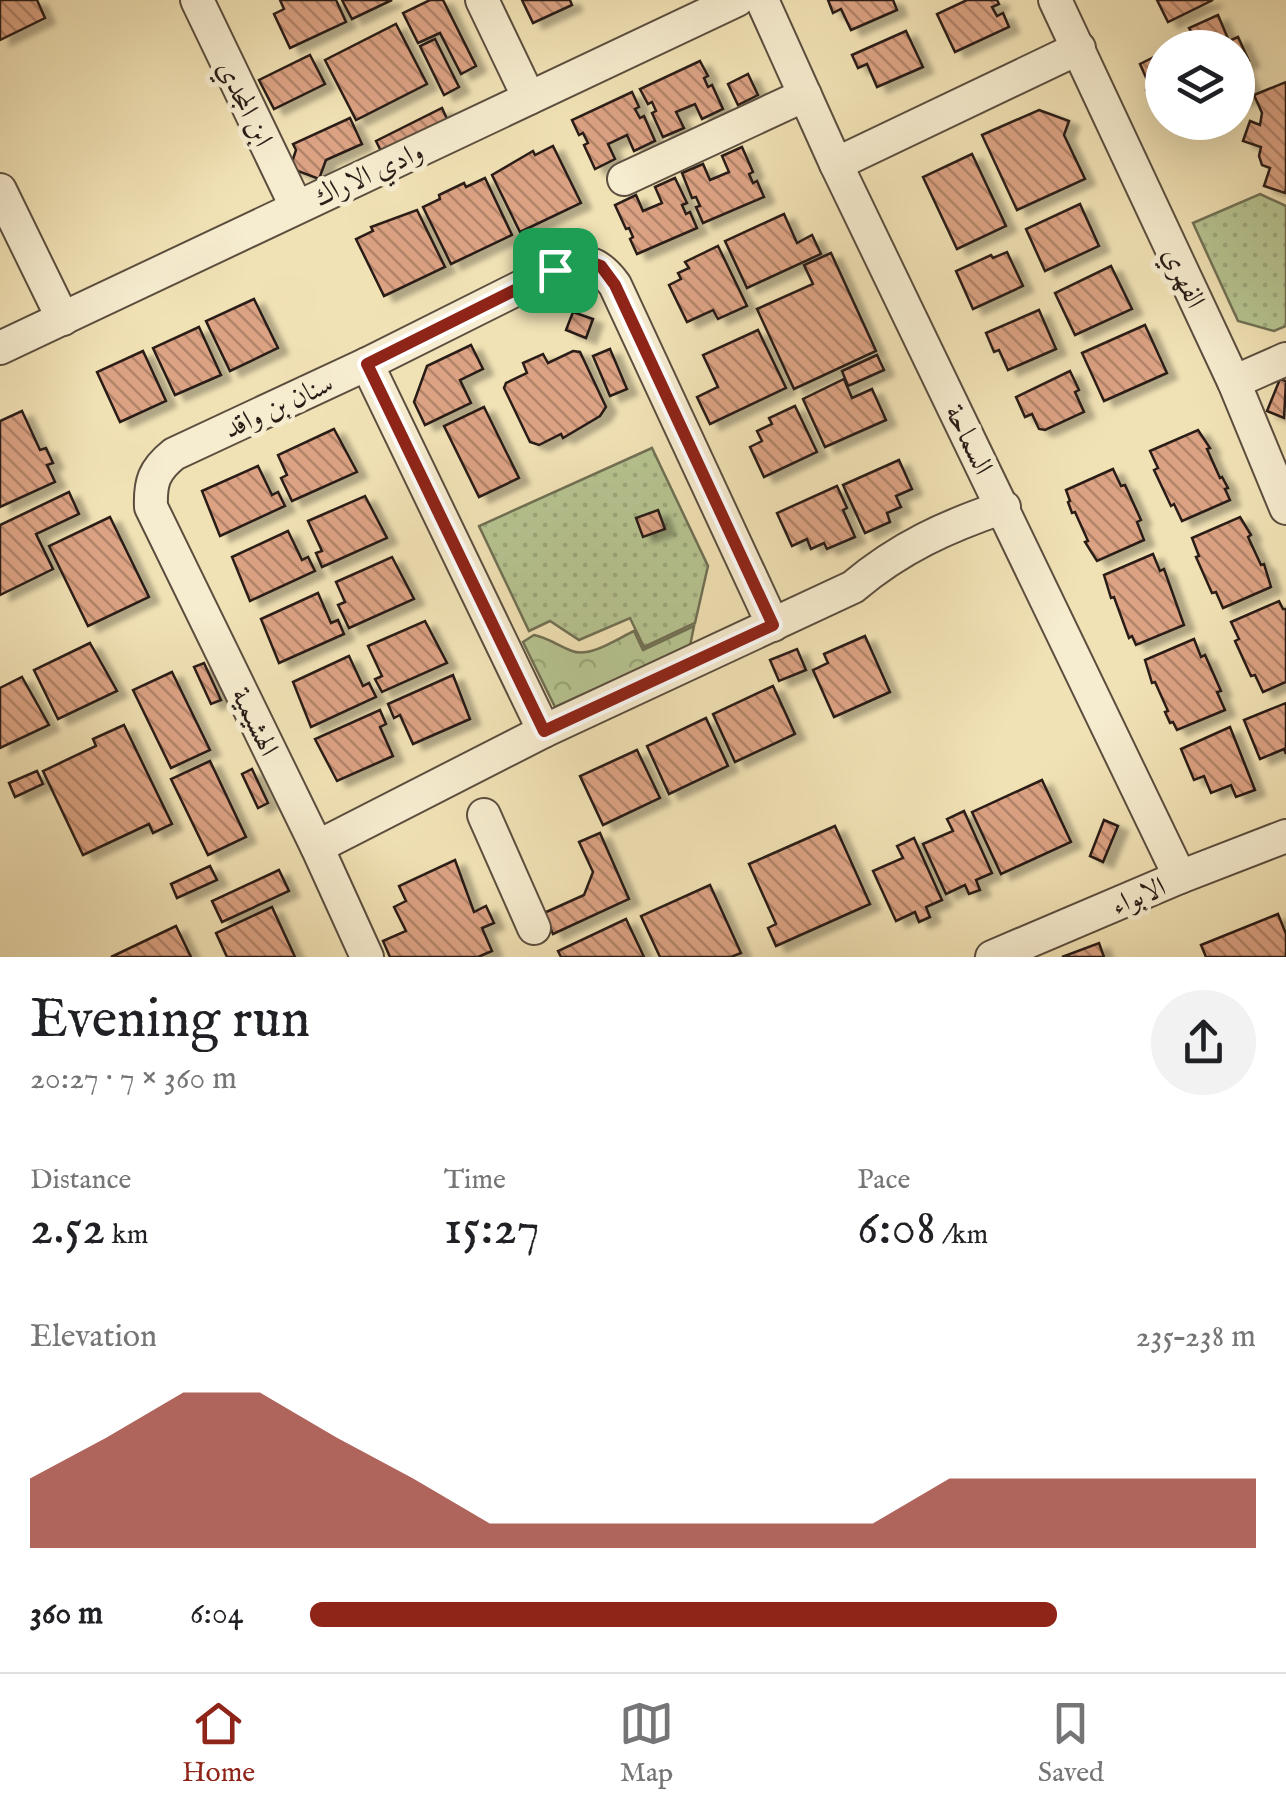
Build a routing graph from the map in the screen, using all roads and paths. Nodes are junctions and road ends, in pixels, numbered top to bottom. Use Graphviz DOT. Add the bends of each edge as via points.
graph roads {
  1 [pos="197,0"];
  2 [pos="482,0"];
  3 [pos="737,0"];
  4 [pos="762,0"];
  5 [pos="1056,0"];
  6 [pos="1079,48"];
  7 [pos="805,94"];
  8 [pos="529,98"];
  9 [pos="836,164"];
  10 [pos="624,179"];
  11 [pos="0,190"];
  12 [pos="296,206"];
  13 [pos="63,319"];
  14 [pos="0,348"];
  15 [pos="1286,359"];
  16 [pos="367,364"];
  17 [pos="1234,382"];
  18 [pos="150,485"];
  19 [pos="1004,507"];
  20 [pos="1286,508"];
  21 [pos="773,625"];
  22 [pos="544,731"];
  23 [pos="464,772"];
  24 [pos="1286,836"];
  25 [pos="317,847"];
  26 [pos="1180,876"];
  27 [pos="534,928"];
  28 [pos="367,957"];
  29 [pos="992,957"];
  1 -- 12 [label="street, ابن المجدي"];
  2 -- 8 [label="street"];
  3 -- 8 [label="street, وادي الاراك"];
  4 -- 7 [label="street, السماحة"];
  5 -- 6 [label="street, الفهري"];
  6 -- 9 [label="street"];
  6 -- 17 [label="street, الفهري"];
  7 -- 9 [label="street, السماحة"];
  7 -- 10 [label="street"];
  8 -- 12 [label="street, وادي الاراك"];
  9 -- 19 [label="street, السماحة"];
  11 -- 13 [label="street"];
  12 -- 13 [label="street, وادي الاراك"];
  13 -- 14 [label="street, وادي الاراك"];
  15 -- 17 [label="street"];
  16 -- 18 [label="street, سنان بن واقد" via="174,454"];
  16 -- 21 [label="street, سنان بن واقد" via="574,262 601,266"];
  16 -- 22 [label="street"];
  17 -- 20 [label="street, الفهري"];
  18 -- 25 [label="street, الهشيمية" via="151,507"];
  19 -- 21 [label="street" via="923,538 853,587"];
  19 -- 26 [label="street, السماحة"];
  21 -- 22 [label="street"];
  22 -- 23 [label="street"];
  23 -- 25 [label="street"];
  23 -- 27 [label="street"];
  24 -- 26 [label="street, الابواء"];
  25 -- 28 [label="street, الهشيمية"];
  26 -- 29 [label="street, الابواء"];
}
